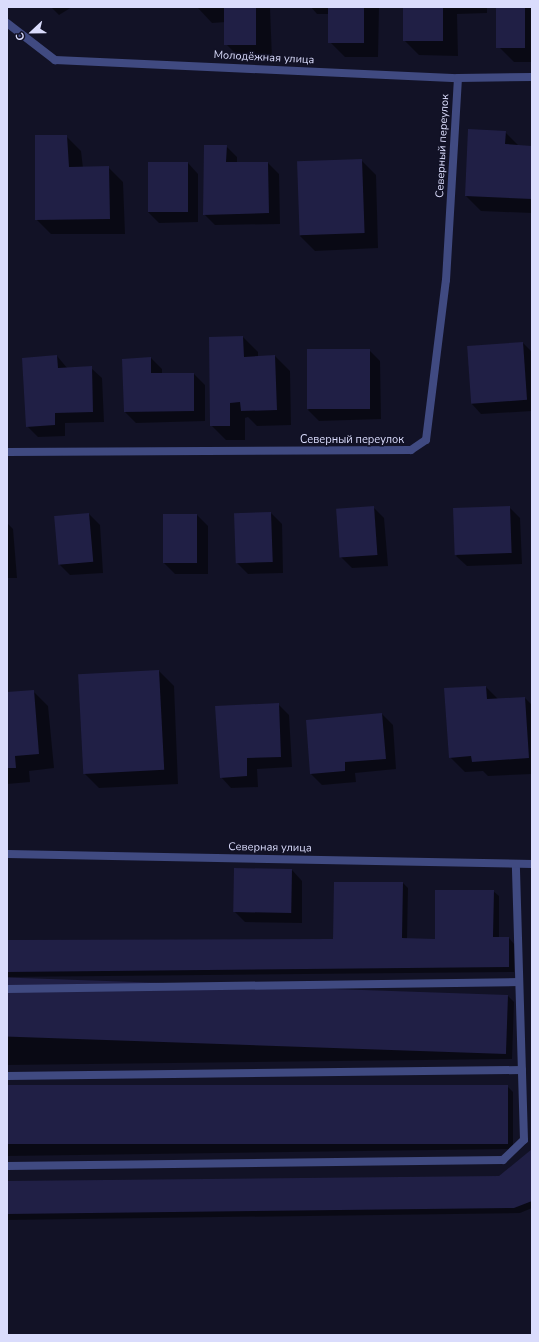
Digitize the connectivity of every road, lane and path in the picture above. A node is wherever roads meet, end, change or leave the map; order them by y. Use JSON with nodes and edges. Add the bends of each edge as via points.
{"nodes":[{"id":1,"x":7,"y":23,"type":"edge"},
{"id":2,"x":532,"y":77,"type":"edge"},
{"id":3,"x":458,"y":78,"type":"junction"},
{"id":4,"x":7,"y":452,"type":"edge"},
{"id":5,"x":7,"y":854,"type":"edge"},
{"id":6,"x":516,"y":864,"type":"junction"},
{"id":7,"x":532,"y":864,"type":"edge"},
{"id":8,"x":519,"y":982,"type":"junction"},
{"id":9,"x":7,"y":989,"type":"edge"},
{"id":10,"x":522,"y":1070,"type":"junction"},
{"id":11,"x":7,"y":1076,"type":"edge"},
{"id":12,"x":7,"y":1166,"type":"edge"}],
"edges":[{"from":1,"to":3,"type":"street","name":"Молодёжная улица","via":[[55,60]]},
{"from":2,"to":3,"type":"street","name":"Молодёжная улица"},
{"from":3,"to":4,"type":"street","name":"Северный переулок","via":[[446,280],[426,440],[411,450]]},
{"from":5,"to":6,"type":"street","name":"Северная улица"},
{"from":6,"to":7,"type":"street","name":"Северная улица"},
{"from":6,"to":8,"type":"street"},
{"from":8,"to":9,"type":"street"},
{"from":8,"to":10,"type":"street"},
{"from":10,"to":11,"type":"street"},
{"from":10,"to":12,"type":"street","via":[[524,1140],[503,1160]]}]}
